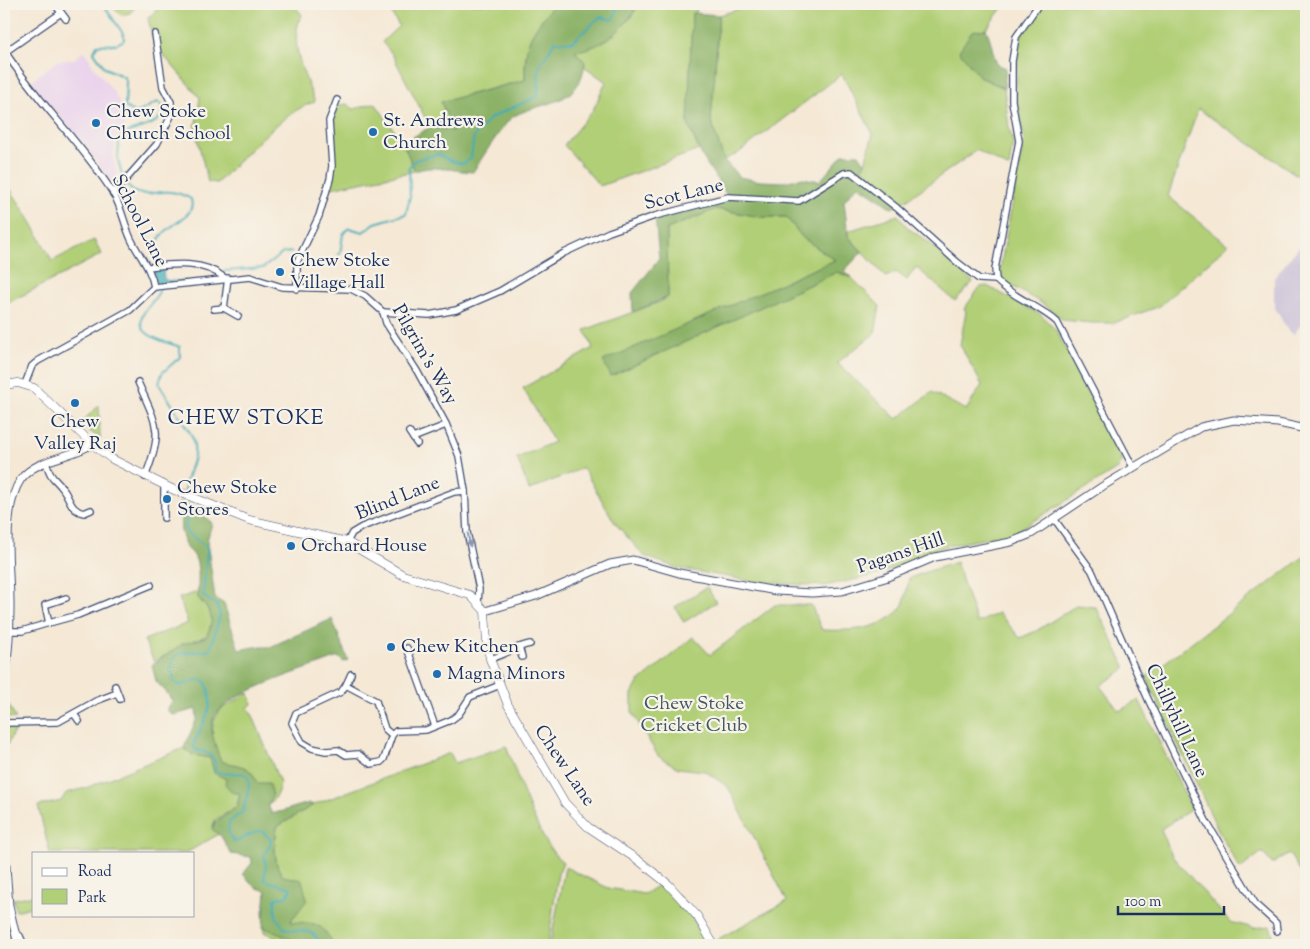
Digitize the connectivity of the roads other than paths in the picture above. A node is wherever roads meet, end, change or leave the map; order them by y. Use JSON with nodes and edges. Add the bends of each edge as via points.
{"nodes":[{"id":1,"x":1039,"y":4,"type":"edge"},
{"id":2,"x":56,"y":6,"type":"dead end"},
{"id":3,"x":61,"y":13,"type":"junction"},
{"id":4,"x":66,"y":19,"type":"dead end"},
{"id":5,"x":155,"y":34,"type":"dead end"},
{"id":6,"x":4,"y":51,"type":"edge"},
{"id":7,"x":337,"y":100,"type":"dead end"},
{"id":8,"x":113,"y":194,"type":"junction"},
{"id":9,"x":148,"y":267,"type":"junction"},
{"id":10,"x":226,"y":278,"type":"junction"},
{"id":11,"x":996,"y":280,"type":"junction"},
{"id":12,"x":155,"y":287,"type":"junction"},
{"id":13,"x":297,"y":289,"type":"junction"},
{"id":14,"x":224,"y":308,"type":"junction"},
{"id":15,"x":214,"y":309,"type":"dead end"},
{"id":16,"x":383,"y":312,"type":"junction"},
{"id":17,"x":238,"y":316,"type":"dead end"},
{"id":18,"x":138,"y":382,"type":"dead end"},
{"id":19,"x":25,"y":384,"type":"junction"},
{"id":20,"x":4,"y":385,"type":"edge"},
{"id":21,"x":446,"y":425,"type":"junction"},
{"id":22,"x":1306,"y":429,"type":"edge"},
{"id":23,"x":409,"y":432,"type":"dead end"},
{"id":24,"x":414,"y":438,"type":"junction"},
{"id":25,"x":92,"y":444,"type":"junction"},
{"id":26,"x":418,"y":444,"type":"dead end"},
{"id":27,"x":46,"y":462,"type":"junction"},
{"id":28,"x":1133,"y":467,"type":"junction"},
{"id":29,"x":146,"y":477,"type":"junction"},
{"id":30,"x":164,"y":486,"type":"junction"},
{"id":31,"x":465,"y":491,"type":"junction"},
{"id":32,"x":91,"y":510,"type":"dead end"},
{"id":33,"x":164,"y":518,"type":"dead end"},
{"id":34,"x":1054,"y":520,"type":"junction"},
{"id":35,"x":347,"y":542,"type":"junction"},
{"id":36,"x":152,"y":585,"type":"dead end"},
{"id":37,"x":66,"y":598,"type":"dead end"},
{"id":38,"x":478,"y":602,"type":"junction"},
{"id":39,"x":485,"y":611,"type":"junction"},
{"id":40,"x":49,"y":624,"type":"junction"},
{"id":41,"x":9,"y":631,"type":"junction"},
{"id":42,"x":530,"y":644,"type":"dead end"},
{"id":43,"x":519,"y":646,"type":"junction"},
{"id":44,"x":407,"y":648,"type":"dead end"},
{"id":45,"x":522,"y":657,"type":"dead end"},
{"id":46,"x":490,"y":659,"type":"junction"},
{"id":47,"x":351,"y":674,"type":"dead end"},
{"id":48,"x":4,"y":682,"type":"edge"},
{"id":49,"x":346,"y":685,"type":"junction"},
{"id":50,"x":500,"y":685,"type":"junction"},
{"id":51,"x":117,"y":692,"type":"dead end"},
{"id":52,"x":74,"y":714,"type":"junction"},
{"id":53,"x":79,"y":721,"type":"dead end"},
{"id":54,"x":4,"y":723,"type":"edge"},
{"id":55,"x":435,"y":726,"type":"junction"},
{"id":56,"x":392,"y":735,"type":"junction"},
{"id":57,"x":4,"y":842,"type":"edge"},
{"id":58,"x":1277,"y":931,"type":"dead end"},
{"id":59,"x":15,"y":932,"type":"junction"},
{"id":60,"x":18,"y":945,"type":"edge"},
{"id":61,"x":24,"y":945,"type":"edge"},
{"id":62,"x":714,"y":945,"type":"edge"}],
"edges":[{"from":1,"to":11,"type":"street","via":[[1016,37],[1012,62],[1012,101],[1019,141],[1005,206]]},
{"from":2,"to":3,"type":"street"},
{"from":3,"to":4,"type":"street"},
{"from":3,"to":6,"type":"street"},
{"from":5,"to":8,"type":"street","via":[[163,87],[171,102],[171,116],[157,144]]},
{"from":6,"to":8,"type":"street","name":"School Lane"},
{"from":7,"to":13,"type":"street","via":[[328,121],[330,180],[319,216],[297,262]]},
{"from":8,"to":9,"type":"street","name":"School Lane","via":[[131,238]]},
{"from":9,"to":10,"type":"street","via":[[213,269]]},
{"from":9,"to":12,"type":"street","name":"School Lane"},
{"from":10,"to":12,"type":"street","name":"Pilgrim's Way"},
{"from":10,"to":13,"type":"street","name":"Pilgrim's Way","via":[[250,277]]},
{"from":10,"to":14,"type":"street"},
{"from":11,"to":16,"type":"street","name":"Scot Lane","via":[[978,279],[898,208],[851,172],[844,173],[800,201],[728,197],[609,232],[564,253],[500,291],[456,310],[429,315]]},
{"from":11,"to":28,"type":"street","via":[[1057,322]]},
{"from":12,"to":19,"type":"street","via":[[130,310],[38,361],[32,366]]},
{"from":13,"to":16,"type":"street","name":"Pilgrim's Way","via":[[352,289]]},
{"from":14,"to":15,"type":"street"},
{"from":14,"to":17,"type":"street"},
{"from":16,"to":21,"type":"street","name":"Pilgrim's Way","via":[[386,323]]},
{"from":18,"to":29,"type":"street","via":[[158,432]]},
{"from":19,"to":20,"type":"main road"},
{"from":19,"to":25,"type":"main road","via":[[39,392]]},
{"from":21,"to":24,"type":"street"},
{"from":21,"to":31,"type":"street","name":"Pilgrim's Way","via":[[459,456]]},
{"from":22,"to":28,"type":"street","name":"Pagans Hill","via":[[1253,420],[1219,422],[1187,434]]},
{"from":23,"to":24,"type":"street"},
{"from":24,"to":26,"type":"street"},
{"from":25,"to":27,"type":"street"},
{"from":25,"to":29,"type":"main road"},
{"from":27,"to":32,"type":"street","via":[[50,476],[62,488],[72,507],[84,513]]},
{"from":27,"to":41,"type":"street","via":[[22,478],[10,508],[7,533]]},
{"from":28,"to":34,"type":"street","name":"Pagans Hill"},
{"from":29,"to":30,"type":"main road"},
{"from":30,"to":33,"type":"street"},
{"from":30,"to":35,"type":"main road","via":[[249,520]]},
{"from":31,"to":35,"type":"street","name":"Blind Lane","via":[[454,492],[362,527],[352,533]]},
{"from":31,"to":38,"type":"street","name":"Pilgrim's Way","one_way":true,"via":[[467,532],[479,589]]},
{"from":34,"to":39,"type":"street","name":"Pagans Hill","via":[[1011,542],[935,557],[885,578],[842,591],[776,591],[679,574],[633,560],[610,564],[536,596]]},
{"from":34,"to":58,"type":"street","name":"Chillyhill Lane","via":[[1092,571],[1206,821],[1256,905],[1276,924]]},
{"from":35,"to":38,"type":"main road","via":[[403,575],[462,592]]},
{"from":36,"to":40,"type":"street"},
{"from":37,"to":40,"type":"street","via":[[46,605]]},
{"from":38,"to":39,"type":"main road"},
{"from":39,"to":46,"type":"main road","name":"Chew Lane"},
{"from":40,"to":41,"type":"street"},
{"from":41,"to":48,"type":"street"},
{"from":42,"to":43,"type":"street"},
{"from":43,"to":45,"type":"street"},
{"from":43,"to":46,"type":"street"},
{"from":44,"to":55,"type":"street"},
{"from":46,"to":50,"type":"main road","name":"Chew Lane"},
{"from":47,"to":49,"type":"street"},
{"from":49,"to":56,"type":"street","via":[[376,701],[385,728]]},
{"from":49,"to":56,"type":"street","via":[[341,692],[296,713],[292,723],[302,742],[320,750],[358,754],[376,764],[384,759]]},
{"from":50,"to":55,"type":"street","via":[[470,697],[459,714]]},
{"from":50,"to":62,"type":"main road","name":"Chew Lane","via":[[516,723],[573,814],[668,884],[697,916]]},
{"from":51,"to":52,"type":"street"},
{"from":52,"to":53,"type":"street"},
{"from":52,"to":54,"type":"street","via":[[51,724]]},
{"from":55,"to":56,"type":"street","via":[[426,730],[396,731]]},
{"from":57,"to":59,"type":"street","via":[[9,906]]},
{"from":59,"to":60,"type":"street"},
{"from":59,"to":61,"type":"street"}]}
